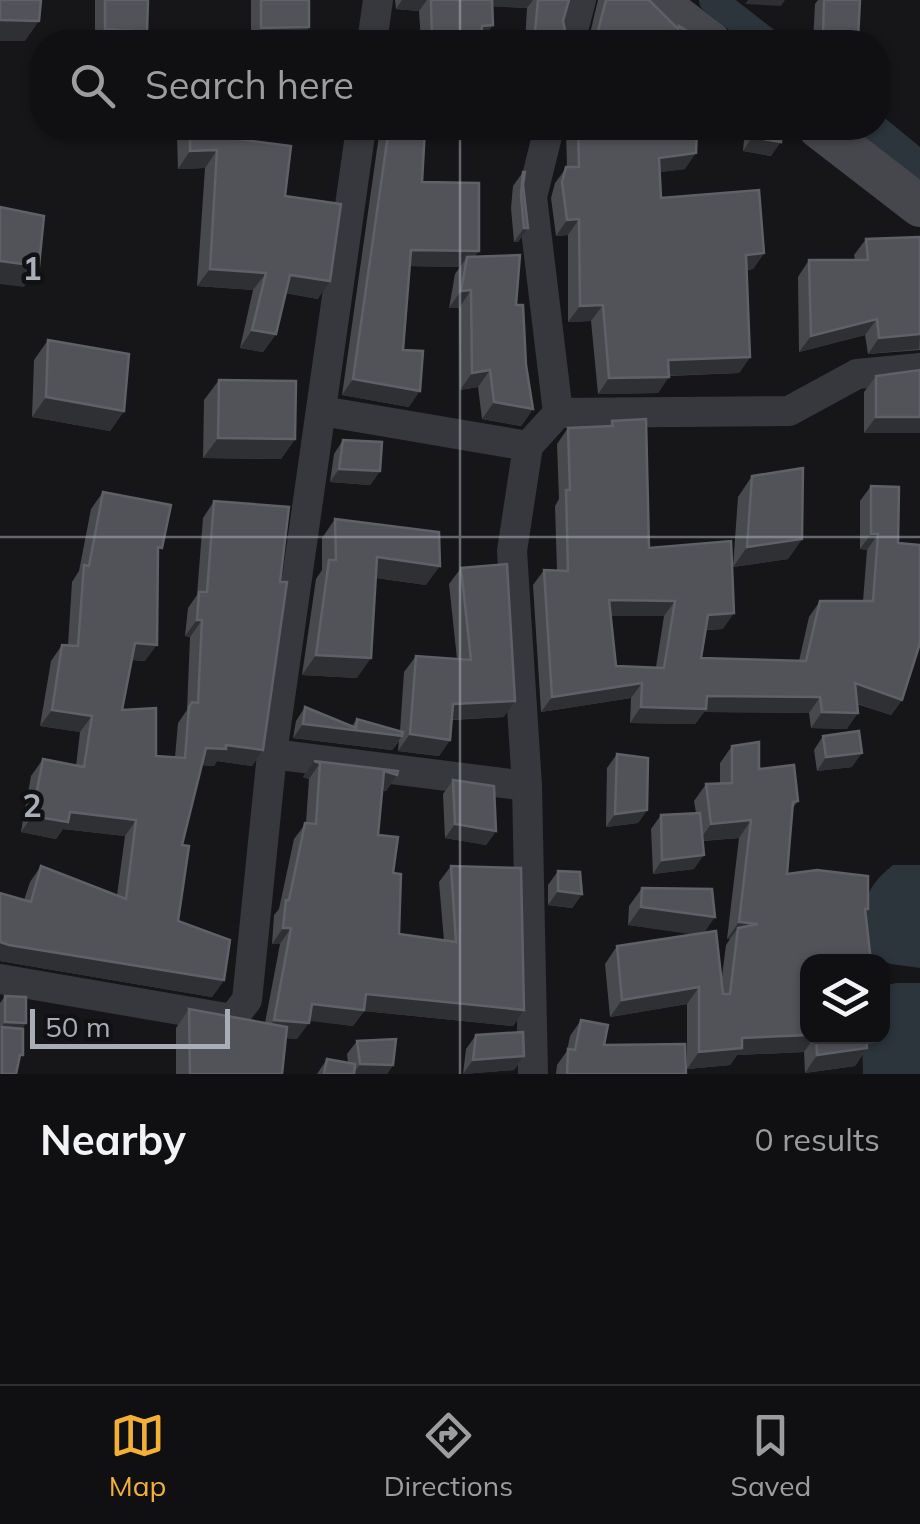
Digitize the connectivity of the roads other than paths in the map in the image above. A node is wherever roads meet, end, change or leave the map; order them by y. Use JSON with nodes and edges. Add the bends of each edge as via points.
{"nodes":[{"id":1,"x":378,"y":0,"type":"edge"},
{"id":2,"x":581,"y":0,"type":"edge"},
{"id":3,"x":655,"y":0,"type":"edge"},
{"id":4,"x":374,"y":30,"type":"edge"},
{"id":5,"x":573,"y":30,"type":"edge"},
{"id":6,"x":694,"y":30,"type":"edge"},
{"id":7,"x":358,"y":140,"type":"edge"},
{"id":8,"x":546,"y":140,"type":"edge"},
{"id":9,"x":835,"y":140,"type":"edge"},
{"id":10,"x":920,"y":206,"type":"edge"},
{"id":11,"x":920,"y":368,"type":"edge"},
{"id":12,"x":322,"y":411,"type":"junction"},
{"id":13,"x":558,"y":413,"type":"junction"},
{"id":14,"x":528,"y":446,"type":"junction"},
{"id":15,"x":272,"y":754,"type":"junction"},
{"id":16,"x":527,"y":786,"type":"junction"},
{"id":17,"x":0,"y":978,"type":"edge"},
{"id":18,"x":533,"y":1074,"type":"edge"}],
"edges":[{"from":1,"to":4,"type":"street"},
{"from":2,"to":5,"type":"street"},
{"from":3,"to":6,"type":"street"},
{"from":7,"to":12,"type":"street"},
{"from":8,"to":13,"type":"street","via":[[532,197]]},
{"from":9,"to":10,"type":"street"},
{"from":11,"to":13,"type":"street","via":[[857,374],[790,411]]},
{"from":12,"to":14,"type":"street"},
{"from":12,"to":15,"type":"street"},
{"from":13,"to":14,"type":"street"},
{"from":14,"to":16,"type":"street","via":[[512,552]]},
{"from":15,"to":16,"type":"street"},
{"from":15,"to":17,"type":"street","via":[[248,1000],[232,1019]]},
{"from":16,"to":18,"type":"street"}]}
